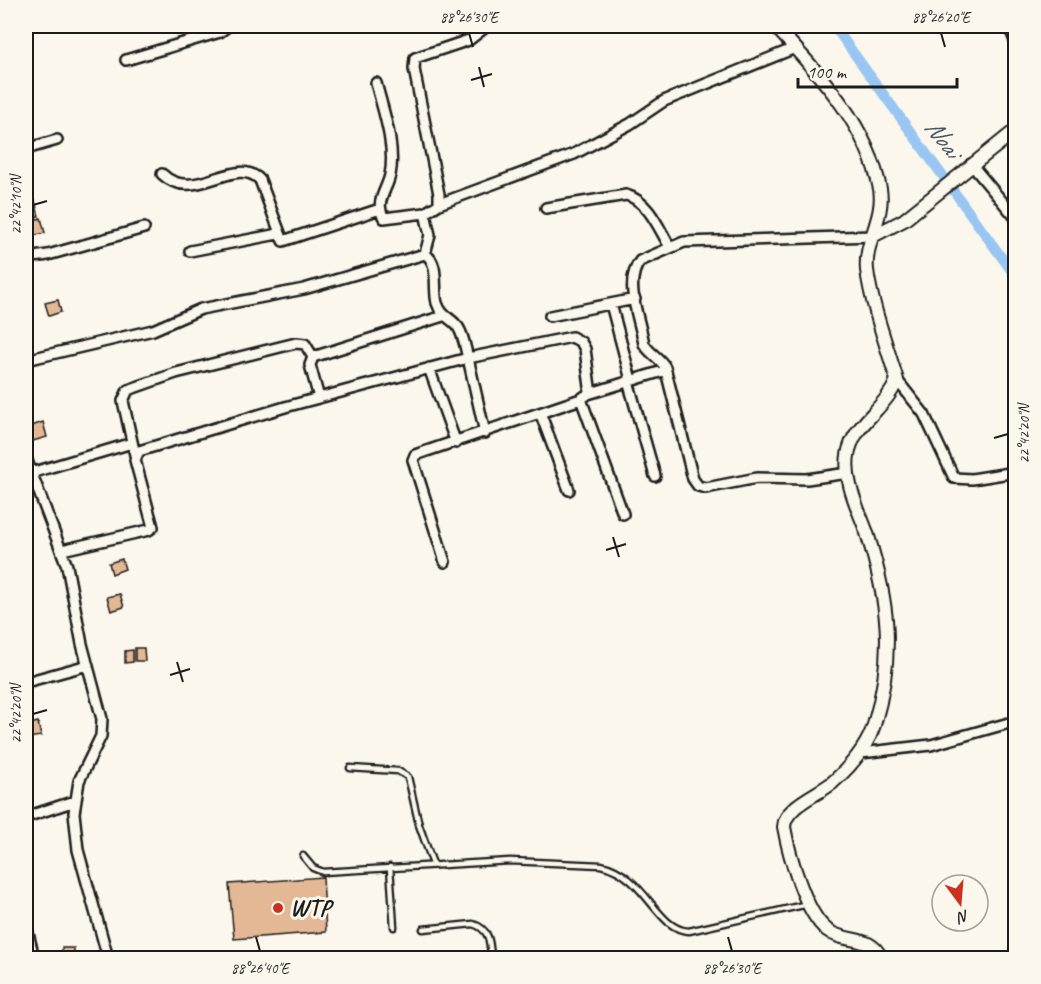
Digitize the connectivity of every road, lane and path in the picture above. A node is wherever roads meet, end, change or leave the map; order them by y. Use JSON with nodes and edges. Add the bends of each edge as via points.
{"nodes":[{"id":1,"x":228,"y":26,"type":"edge"},
{"id":2,"x":487,"y":26,"type":"edge"},
{"id":3,"x":775,"y":26,"type":"edge"},
{"id":4,"x":1009,"y":26,"type":"edge"},
{"id":5,"x":1016,"y":42,"type":"edge"},
{"id":6,"x":795,"y":48,"type":"junction"},
{"id":7,"x":126,"y":60,"type":"dead end"},
{"id":8,"x":376,"y":83,"type":"dead end"},
{"id":9,"x":1016,"y":130,"type":"edge"},
{"id":10,"x":57,"y":140,"type":"dead end"},
{"id":11,"x":26,"y":149,"type":"edge"},
{"id":12,"x":969,"y":166,"type":"junction"},
{"id":13,"x":162,"y":174,"type":"dead end"},
{"id":14,"x":439,"y":204,"type":"junction"},
{"id":15,"x":546,"y":208,"type":"dead end"},
{"id":16,"x":380,"y":209,"type":"junction"},
{"id":17,"x":425,"y":213,"type":"junction"},
{"id":18,"x":1016,"y":218,"type":"edge"},
{"id":19,"x":144,"y":228,"type":"dead end"},
{"id":20,"x":278,"y":234,"type":"junction"},
{"id":21,"x":873,"y":236,"type":"junction"},
{"id":22,"x":670,"y":247,"type":"junction"},
{"id":23,"x":190,"y":251,"type":"dead end"},
{"id":24,"x":425,"y":254,"type":"junction"},
{"id":25,"x":26,"y":258,"type":"edge"},
{"id":26,"x":635,"y":299,"type":"junction"},
{"id":27,"x":610,"y":304,"type":"junction"},
{"id":28,"x":443,"y":316,"type":"junction"},
{"id":29,"x":549,"y":316,"type":"dead end"},
{"id":30,"x":313,"y":357,"type":"junction"},
{"id":31,"x":468,"y":358,"type":"junction"},
{"id":32,"x":26,"y":360,"type":"edge"},
{"id":33,"x":429,"y":368,"type":"junction"},
{"id":34,"x":666,"y":370,"type":"junction"},
{"id":35,"x":897,"y":380,"type":"junction"},
{"id":36,"x":630,"y":381,"type":"junction"},
{"id":37,"x":585,"y":397,"type":"junction"},
{"id":38,"x":320,"y":398,"type":"junction"},
{"id":39,"x":541,"y":415,"type":"junction"},
{"id":40,"x":484,"y":433,"type":"junction"},
{"id":41,"x":132,"y":443,"type":"junction"},
{"id":42,"x":456,"y":443,"type":"junction"},
{"id":43,"x":135,"y":455,"type":"junction"},
{"id":44,"x":26,"y":458,"type":"edge"},
{"id":45,"x":1016,"y":472,"type":"edge"},
{"id":46,"x":31,"y":473,"type":"junction"},
{"id":47,"x":848,"y":473,"type":"junction"},
{"id":48,"x":655,"y":476,"type":"dead end"},
{"id":49,"x":569,"y":490,"type":"dead end"},
{"id":50,"x":623,"y":514,"type":"dead end"},
{"id":51,"x":62,"y":550,"type":"junction"},
{"id":52,"x":445,"y":562,"type":"dead end"},
{"id":53,"x":88,"y":665,"type":"junction"},
{"id":54,"x":26,"y":682,"type":"edge"},
{"id":55,"x":1016,"y":721,"type":"edge"},
{"id":56,"x":861,"y":753,"type":"junction"},
{"id":57,"x":350,"y":768,"type":"dead end"},
{"id":58,"x":75,"y":801,"type":"junction"},
{"id":59,"x":26,"y":817,"type":"edge"},
{"id":60,"x":303,"y":856,"type":"dead end"},
{"id":61,"x":433,"y":864,"type":"junction"},
{"id":62,"x":390,"y":867,"type":"junction"},
{"id":63,"x":808,"y":904,"type":"junction"},
{"id":64,"x":26,"y":925,"type":"edge"},
{"id":65,"x":394,"y":927,"type":"dead end"},
{"id":66,"x":423,"y":929,"type":"dead end"},
{"id":67,"x":34,"y":958,"type":"edge"},
{"id":68,"x":108,"y":958,"type":"edge"},
{"id":69,"x":491,"y":958,"type":"edge"},
{"id":70,"x":881,"y":958,"type":"edge"}],
"edges":[{"from":1,"to":7,"type":"street","via":[[220,32]]},
{"from":2,"to":14,"type":"street","via":[[469,40],[415,58]]},
{"from":3,"to":6,"type":"street"},
{"from":4,"to":5,"type":"street"},
{"from":6,"to":14,"type":"street","via":[[664,101],[574,153]]},
{"from":6,"to":21,"type":"street","via":[[852,118],[867,152],[880,188],[882,209]]},
{"from":8,"to":16,"type":"street","via":[[392,161]]},
{"from":9,"to":12,"type":"street"},
{"from":10,"to":11,"type":"street"},
{"from":12,"to":18,"type":"street"},
{"from":12,"to":21,"type":"street","via":[[904,220]]},
{"from":13,"to":20,"type":"street","via":[[169,182],[188,186],[254,173],[260,180]]},
{"from":14,"to":17,"type":"street"},
{"from":15,"to":22,"type":"street","via":[[626,195],[635,197]]},
{"from":16,"to":17,"type":"street","via":[[384,218]]},
{"from":16,"to":20,"type":"street","via":[[290,240],[283,241]]},
{"from":17,"to":24,"type":"street","via":[[430,235]]},
{"from":19,"to":25,"type":"street"},
{"from":20,"to":23,"type":"street"},
{"from":21,"to":22,"type":"street","via":[[684,242]]},
{"from":21,"to":35,"type":"street","via":[[867,268]]},
{"from":22,"to":26,"type":"street","via":[[648,256],[635,267]]},
{"from":24,"to":28,"type":"street","via":[[432,261],[436,301]]},
{"from":24,"to":32,"type":"street","via":[[304,290],[201,309],[153,330]]},
{"from":26,"to":27,"type":"street"},
{"from":26,"to":34,"type":"street","via":[[644,344],[660,357]]},
{"from":27,"to":29,"type":"street"},
{"from":27,"to":36,"type":"street"},
{"from":28,"to":30,"type":"street"},
{"from":28,"to":31,"type":"street","via":[[462,334]]},
{"from":30,"to":38,"type":"street","via":[[310,365]]},
{"from":30,"to":41,"type":"street","via":[[305,344],[296,343],[134,387],[123,401]]},
{"from":31,"to":33,"type":"street"},
{"from":31,"to":37,"type":"street","via":[[572,337],[585,350],[590,387]]},
{"from":31,"to":40,"type":"street"},
{"from":33,"to":38,"type":"street"},
{"from":33,"to":42,"type":"street"},
{"from":34,"to":36,"type":"street"},
{"from":34,"to":47,"type":"street","via":[[698,486],[706,488],[764,477],[807,479]]},
{"from":35,"to":45,"type":"street","via":[[928,420],[954,478]]},
{"from":35,"to":47,"type":"street","via":[[891,395],[854,436]]},
{"from":36,"to":37,"type":"street"},
{"from":36,"to":48,"type":"street"},
{"from":37,"to":39,"type":"street"},
{"from":37,"to":50,"type":"street"},
{"from":38,"to":43,"type":"street","via":[[175,439]]},
{"from":39,"to":40,"type":"street"},
{"from":39,"to":49,"type":"street"},
{"from":40,"to":42,"type":"street"},
{"from":41,"to":43,"type":"street"},
{"from":41,"to":46,"type":"street"},
{"from":42,"to":52,"type":"street","via":[[419,452],[413,460]]},
{"from":43,"to":51,"type":"street","via":[[153,527]]},
{"from":44,"to":46,"type":"street"},
{"from":46,"to":51,"type":"street"},
{"from":47,"to":56,"type":"street","via":[[875,565],[889,639],[885,683]]},
{"from":51,"to":53,"type":"street"},
{"from":53,"to":54,"type":"street"},
{"from":53,"to":58,"type":"street","via":[[103,728],[79,781]]},
{"from":55,"to":56,"type":"street","via":[[931,745]]},
{"from":56,"to":63,"type":"street","via":[[784,820]]},
{"from":57,"to":61,"type":"lane","via":[[398,771],[408,777]]},
{"from":58,"to":59,"type":"street"},
{"from":58,"to":68,"type":"street","via":[[78,849]]},
{"from":60,"to":62,"type":"lane","via":[[313,868],[323,872]]},
{"from":61,"to":62,"type":"lane"},
{"from":61,"to":63,"type":"lane","via":[[510,861],[611,867],[632,880],[667,922],[680,931]]},
{"from":62,"to":65,"type":"lane"},
{"from":63,"to":70,"type":"street","via":[[826,929],[868,943]]},
{"from":64,"to":67,"type":"street"},
{"from":66,"to":69,"type":"lane","via":[[480,926],[489,939]]}]}
